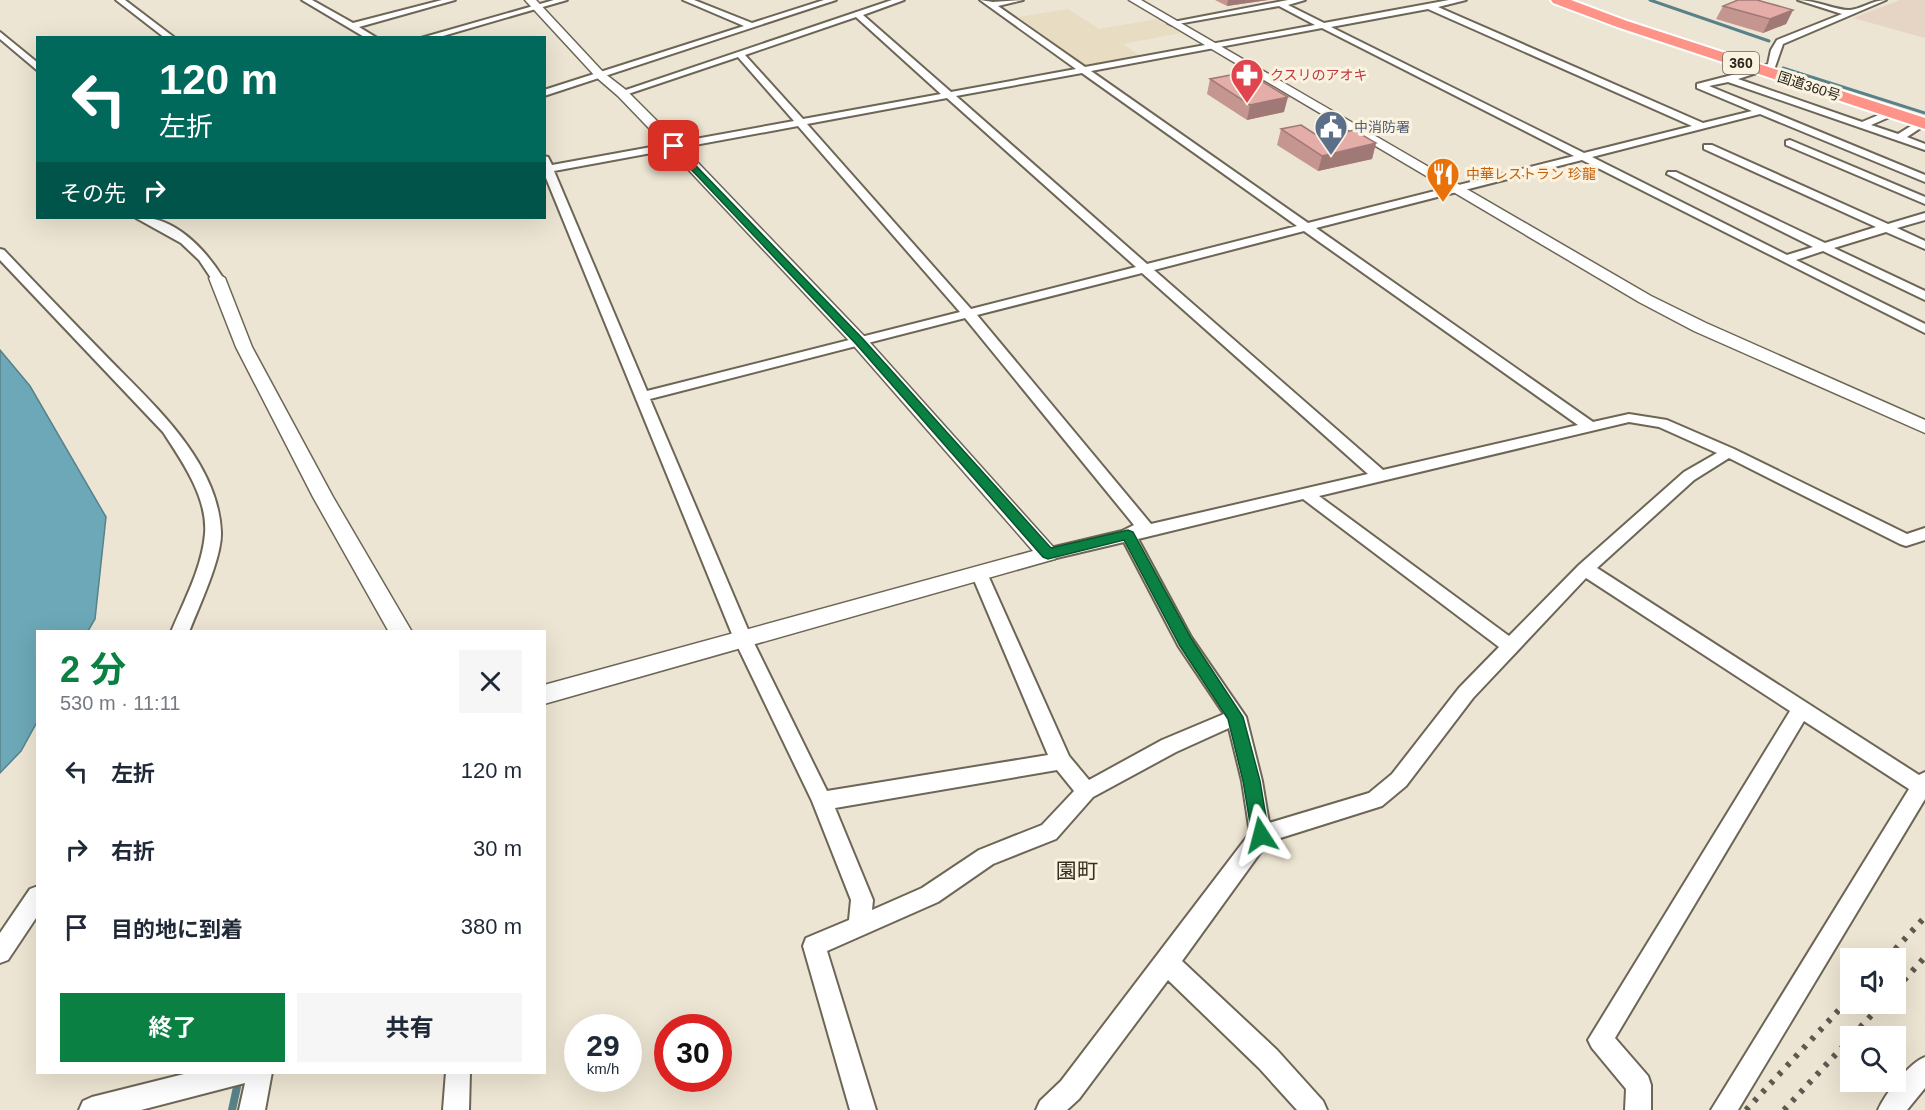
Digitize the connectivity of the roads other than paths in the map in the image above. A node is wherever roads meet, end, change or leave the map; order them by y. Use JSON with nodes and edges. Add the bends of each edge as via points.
{"nodes":[{"id":1,"x":120,"y":0,"type":"edge"},
{"id":2,"x":306,"y":0,"type":"edge"},
{"id":3,"x":451,"y":0,"type":"edge"},
{"id":4,"x":563,"y":0,"type":"edge"},
{"id":5,"x":687,"y":0,"type":"edge"},
{"id":6,"x":832,"y":0,"type":"edge"},
{"id":7,"x":900,"y":0,"type":"edge"},
{"id":8,"x":1019,"y":0,"type":"edge"},
{"id":9,"x":1134,"y":0,"type":"edge"},
{"id":10,"x":1301,"y":0,"type":"edge"},
{"id":11,"x":1417,"y":0,"type":"edge"},
{"id":12,"x":1462,"y":0,"type":"edge"},
{"id":13,"x":1558,"y":0,"type":"edge"},
{"id":14,"x":1802,"y":0,"type":"edge"},
{"id":15,"x":1882,"y":0,"type":"edge"},
{"id":16,"x":987,"y":2,"type":"edge"},
{"id":17,"x":533,"y":4,"type":"edge"},
{"id":18,"x":1280,"y":4,"type":"junction"},
{"id":19,"x":1430,"y":6,"type":"junction"},
{"id":20,"x":1849,"y":13,"type":"junction"},
{"id":21,"x":858,"y":15,"type":"junction"},
{"id":22,"x":1172,"y":22,"type":"junction"},
{"id":23,"x":1323,"y":25,"type":"junction"},
{"id":24,"x":352,"y":26,"type":"junction"},
{"id":25,"x":752,"y":26,"type":"junction"},
{"id":26,"x":0,"y":35,"type":"edge"},
{"id":27,"x":168,"y":36,"type":"edge"},
{"id":28,"x":370,"y":36,"type":"edge"},
{"id":29,"x":431,"y":36,"type":"edge"},
{"id":30,"x":1213,"y":46,"type":"junction"},
{"id":31,"x":740,"y":54,"type":"junction"},
{"id":32,"x":36,"y":66,"type":"edge"},
{"id":33,"x":1084,"y":70,"type":"junction"},
{"id":34,"x":1762,"y":70,"type":"junction"},
{"id":35,"x":600,"y":75,"type":"junction"},
{"id":36,"x":1743,"y":75,"type":"junction"},
{"id":37,"x":1729,"y":79,"type":"junction"},
{"id":38,"x":546,"y":92,"type":"edge"},
{"id":39,"x":622,"y":93,"type":"junction"},
{"id":40,"x":949,"y":95,"type":"junction"},
{"id":41,"x":1854,"y":101,"type":"junction"},
{"id":42,"x":1835,"y":106,"type":"junction"},
{"id":43,"x":1762,"y":111,"type":"junction"},
{"id":44,"x":1820,"y":111,"type":"junction"},
{"id":45,"x":1891,"y":113,"type":"junction"},
{"id":46,"x":1783,"y":120,"type":"junction"},
{"id":47,"x":802,"y":122,"type":"junction"},
{"id":48,"x":1924,"y":124,"type":"edge"},
{"id":49,"x":1862,"y":125,"type":"junction"},
{"id":50,"x":1703,"y":127,"type":"junction"},
{"id":51,"x":1899,"y":138,"type":"junction"},
{"id":52,"x":1790,"y":143,"type":"dead end"},
{"id":53,"x":674,"y":146,"type":"junction"},
{"id":54,"x":1708,"y":147,"type":"dead end"},
{"id":55,"x":1925,"y":147,"type":"edge"},
{"id":56,"x":1583,"y":156,"type":"junction"},
{"id":57,"x":547,"y":164,"type":"edge"},
{"id":58,"x":1925,"y":166,"type":"edge"},
{"id":59,"x":1672,"y":174,"type":"dead end"},
{"id":60,"x":1911,"y":174,"type":"junction"},
{"id":61,"x":1925,"y":179,"type":"edge"},
{"id":62,"x":1458,"y":190,"type":"junction"},
{"id":63,"x":1925,"y":201,"type":"edge"},
{"id":64,"x":1925,"y":216,"type":"edge"},
{"id":65,"x":146,"y":219,"type":"edge"},
{"id":66,"x":166,"y":219,"type":"edge"},
{"id":67,"x":157,"y":222,"type":"junction"},
{"id":68,"x":1308,"y":226,"type":"junction"},
{"id":69,"x":1886,"y":228,"type":"junction"},
{"id":70,"x":1925,"y":245,"type":"edge"},
{"id":71,"x":1822,"y":248,"type":"junction"},
{"id":72,"x":0,"y":253,"type":"edge"},
{"id":73,"x":1786,"y":259,"type":"junction"},
{"id":74,"x":1145,"y":268,"type":"junction"},
{"id":75,"x":217,"y":278,"type":"joint"},
{"id":76,"x":1925,"y":296,"type":"edge"},
{"id":77,"x":968,"y":313,"type":"junction"},
{"id":78,"x":1925,"y":329,"type":"edge"},
{"id":79,"x":860,"y":341,"type":"junction"},
{"id":80,"x":644,"y":396,"type":"junction"},
{"id":81,"x":1590,"y":427,"type":"junction"},
{"id":82,"x":1925,"y":427,"type":"edge"},
{"id":83,"x":1729,"y":452,"type":"junction"},
{"id":84,"x":1379,"y":475,"type":"junction"},
{"id":85,"x":1305,"y":493,"type":"junction"},
{"id":86,"x":1925,"y":534,"type":"edge"},
{"id":87,"x":1128,"y":535,"type":"junction"},
{"id":88,"x":1048,"y":554,"type":"junction"},
{"id":89,"x":1585,"y":569,"type":"junction"},
{"id":90,"x":979,"y":573,"type":"junction"},
{"id":91,"x":181,"y":630,"type":"edge"},
{"id":92,"x":400,"y":630,"type":"edge"},
{"id":93,"x":743,"y":639,"type":"junction"},
{"id":94,"x":1510,"y":647,"type":"junction"},
{"id":95,"x":546,"y":694,"type":"edge"},
{"id":96,"x":1802,"y":709,"type":"junction"},
{"id":97,"x":1236,"y":717,"type":"junction"},
{"id":98,"x":1061,"y":761,"type":"junction"},
{"id":99,"x":1923,"y":786,"type":"edge"},
{"id":100,"x":1086,"y":791,"type":"junction"},
{"id":101,"x":822,"y":801,"type":"junction"},
{"id":102,"x":1261,"y":835,"type":"junction"},
{"id":103,"x":36,"y":900,"type":"edge"},
{"id":104,"x":859,"y":925,"type":"junction"},
{"id":105,"x":0,"y":952,"type":"edge"},
{"id":106,"x":1167,"y":963,"type":"junction"},
{"id":107,"x":1925,"y":1069,"type":"edge"},
{"id":108,"x":235,"y":1074,"type":"edge"},
{"id":109,"x":260,"y":1074,"type":"edge"},
{"id":110,"x":458,"y":1074,"type":"edge"},
{"id":111,"x":92,"y":1110,"type":"edge"},
{"id":112,"x":252,"y":1110,"type":"edge"},
{"id":113,"x":456,"y":1110,"type":"edge"},
{"id":114,"x":863,"y":1110,"type":"edge"},
{"id":115,"x":1049,"y":1110,"type":"edge"},
{"id":116,"x":1314,"y":1110,"type":"edge"},
{"id":117,"x":1638,"y":1110,"type":"edge"},
{"id":118,"x":1724,"y":1110,"type":"edge"},
{"id":119,"x":1891,"y":1110,"type":"edge"}],
"edges":[{"from":1,"to":27,"type":"street"},
{"from":2,"to":24,"type":"street"},
{"from":3,"to":24,"type":"street"},
{"from":4,"to":17,"type":"street"},
{"from":5,"to":25,"type":"street"},
{"from":6,"to":25,"type":"street"},
{"from":7,"to":21,"type":"street"},
{"from":8,"to":16,"type":"street"},
{"from":9,"to":22,"type":"street"},
{"from":10,"to":18,"type":"street"},
{"from":11,"to":19,"type":"street"},
{"from":12,"to":19,"type":"street"},
{"from":13,"to":34,"type":"highway","name":"国道360号","number":"360"},
{"from":14,"to":20,"type":"street"},
{"from":15,"to":20,"type":"street"},
{"from":16,"to":33,"type":"street"},
{"from":17,"to":29,"type":"street"},
{"from":17,"to":35,"type":"street"},
{"from":18,"to":22,"type":"street"},
{"from":18,"to":23,"type":"street"},
{"from":19,"to":23,"type":"street"},
{"from":19,"to":50,"type":"street"},
{"from":20,"to":34,"type":"street","via":[[1780,42],[1773,65]]},
{"from":21,"to":31,"type":"street"},
{"from":21,"to":40,"type":"street"},
{"from":22,"to":30,"type":"street"},
{"from":23,"to":30,"type":"street"},
{"from":23,"to":56,"type":"street"},
{"from":24,"to":28,"type":"street"},
{"from":25,"to":35,"type":"street"},
{"from":26,"to":32,"type":"street"},
{"from":30,"to":33,"type":"street"},
{"from":30,"to":62,"type":"street"},
{"from":31,"to":39,"type":"street"},
{"from":31,"to":47,"type":"street"},
{"from":33,"to":40,"type":"street"},
{"from":33,"to":68,"type":"street"},
{"from":34,"to":36,"type":"street"},
{"from":34,"to":41,"type":"highway","name":"国道360号","number":"360"},
{"from":35,"to":38,"type":"street"},
{"from":35,"to":39,"type":"street"},
{"from":36,"to":37,"type":"street"},
{"from":36,"to":42,"type":"street"},
{"from":37,"to":43,"type":"street","via":[[1700,86]]},
{"from":37,"to":44,"type":"street"},
{"from":39,"to":53,"type":"street"},
{"from":40,"to":47,"type":"street"},
{"from":40,"to":74,"type":"street"},
{"from":41,"to":42,"type":"street"},
{"from":41,"to":45,"type":"highway","name":"国道360号","number":"360"},
{"from":42,"to":44,"type":"street"},
{"from":43,"to":46,"type":"street"},
{"from":43,"to":50,"type":"street"},
{"from":44,"to":46,"type":"street"},
{"from":44,"to":49,"type":"street"},
{"from":45,"to":48,"type":"highway","name":"国道360号","number":"360"},
{"from":45,"to":49,"type":"street"},
{"from":46,"to":60,"type":"street"},
{"from":47,"to":53,"type":"street"},
{"from":47,"to":77,"type":"street"},
{"from":48,"to":51,"type":"street"},
{"from":49,"to":51,"type":"street"},
{"from":50,"to":56,"type":"street"},
{"from":51,"to":55,"type":"street"},
{"from":52,"to":63,"type":"street"},
{"from":53,"to":57,"type":"street"},
{"from":53,"to":79,"type":"street"},
{"from":54,"to":69,"type":"street"},
{"from":56,"to":62,"type":"street"},
{"from":56,"to":73,"type":"street"},
{"from":57,"to":80,"type":"street"},
{"from":58,"to":60,"type":"street"},
{"from":59,"to":71,"type":"street"},
{"from":60,"to":61,"type":"street"},
{"from":62,"to":68,"type":"street"},
{"from":62,"to":82,"type":"street","via":[[1700,327]]},
{"from":64,"to":69,"type":"street"},
{"from":65,"to":67,"type":"street"},
{"from":66,"to":67,"type":"street"},
{"from":67,"to":75,"type":"street","via":[[200,252]]},
{"from":68,"to":74,"type":"street"},
{"from":68,"to":81,"type":"street"},
{"from":69,"to":70,"type":"street"},
{"from":69,"to":71,"type":"street"},
{"from":71,"to":73,"type":"street"},
{"from":71,"to":76,"type":"street"},
{"from":72,"to":91,"type":"street","via":[[168,429],[192,464],[210,508],[213,534],[202,579]]},
{"from":73,"to":78,"type":"street"},
{"from":74,"to":77,"type":"street"},
{"from":74,"to":84,"type":"street"},
{"from":75,"to":92,"type":"street","via":[[244,347],[323,497]]},
{"from":77,"to":79,"type":"street"},
{"from":77,"to":87,"type":"street","via":[[1144,526]]},
{"from":79,"to":80,"type":"street"},
{"from":79,"to":88,"type":"street"},
{"from":80,"to":93,"type":"street"},
{"from":81,"to":83,"type":"street","via":[[1629,418],[1643,419],[1662,423]]},
{"from":81,"to":84,"type":"street"},
{"from":83,"to":86,"type":"street","via":[[1906,540]]},
{"from":83,"to":89,"type":"street","via":[[1689,476]]},
{"from":84,"to":85,"type":"street"},
{"from":85,"to":87,"type":"street"},
{"from":85,"to":94,"type":"street"},
{"from":87,"to":88,"type":"street"},
{"from":87,"to":97,"type":"street","via":[[1185,642]]},
{"from":88,"to":90,"type":"street"},
{"from":89,"to":94,"type":"street"},
{"from":89,"to":96,"type":"street"},
{"from":90,"to":93,"type":"street"},
{"from":90,"to":98,"type":"street"},
{"from":93,"to":95,"type":"street"},
{"from":93,"to":101,"type":"street"},
{"from":94,"to":102,"type":"street","via":[[1466,693],[1399,780],[1375,800]]},
{"from":96,"to":99,"type":"street"},
{"from":96,"to":117,"type":"street","via":[[1600,1040],[1639,1085]]},
{"from":97,"to":100,"type":"street","via":[[1169,746]]},
{"from":97,"to":102,"type":"street"},
{"from":98,"to":100,"type":"street"},
{"from":98,"to":101,"type":"street"},
{"from":99,"to":118,"type":"street"},
{"from":100,"to":104,"type":"street","via":[[1049,832],[986,857],[930,895]]},
{"from":101,"to":104,"type":"street","via":[[862,900]]},
{"from":102,"to":106,"type":"street"},
{"from":103,"to":105,"type":"street"},
{"from":104,"to":114,"type":"street","via":[[814,946]]},
{"from":106,"to":115,"type":"street","via":[[1070,1090]]},
{"from":106,"to":116,"type":"street","via":[[1268,1059]]},
{"from":107,"to":119,"type":"street"},
{"from":108,"to":111,"type":"street"},
{"from":109,"to":112,"type":"street"},
{"from":110,"to":113,"type":"street"}]}
